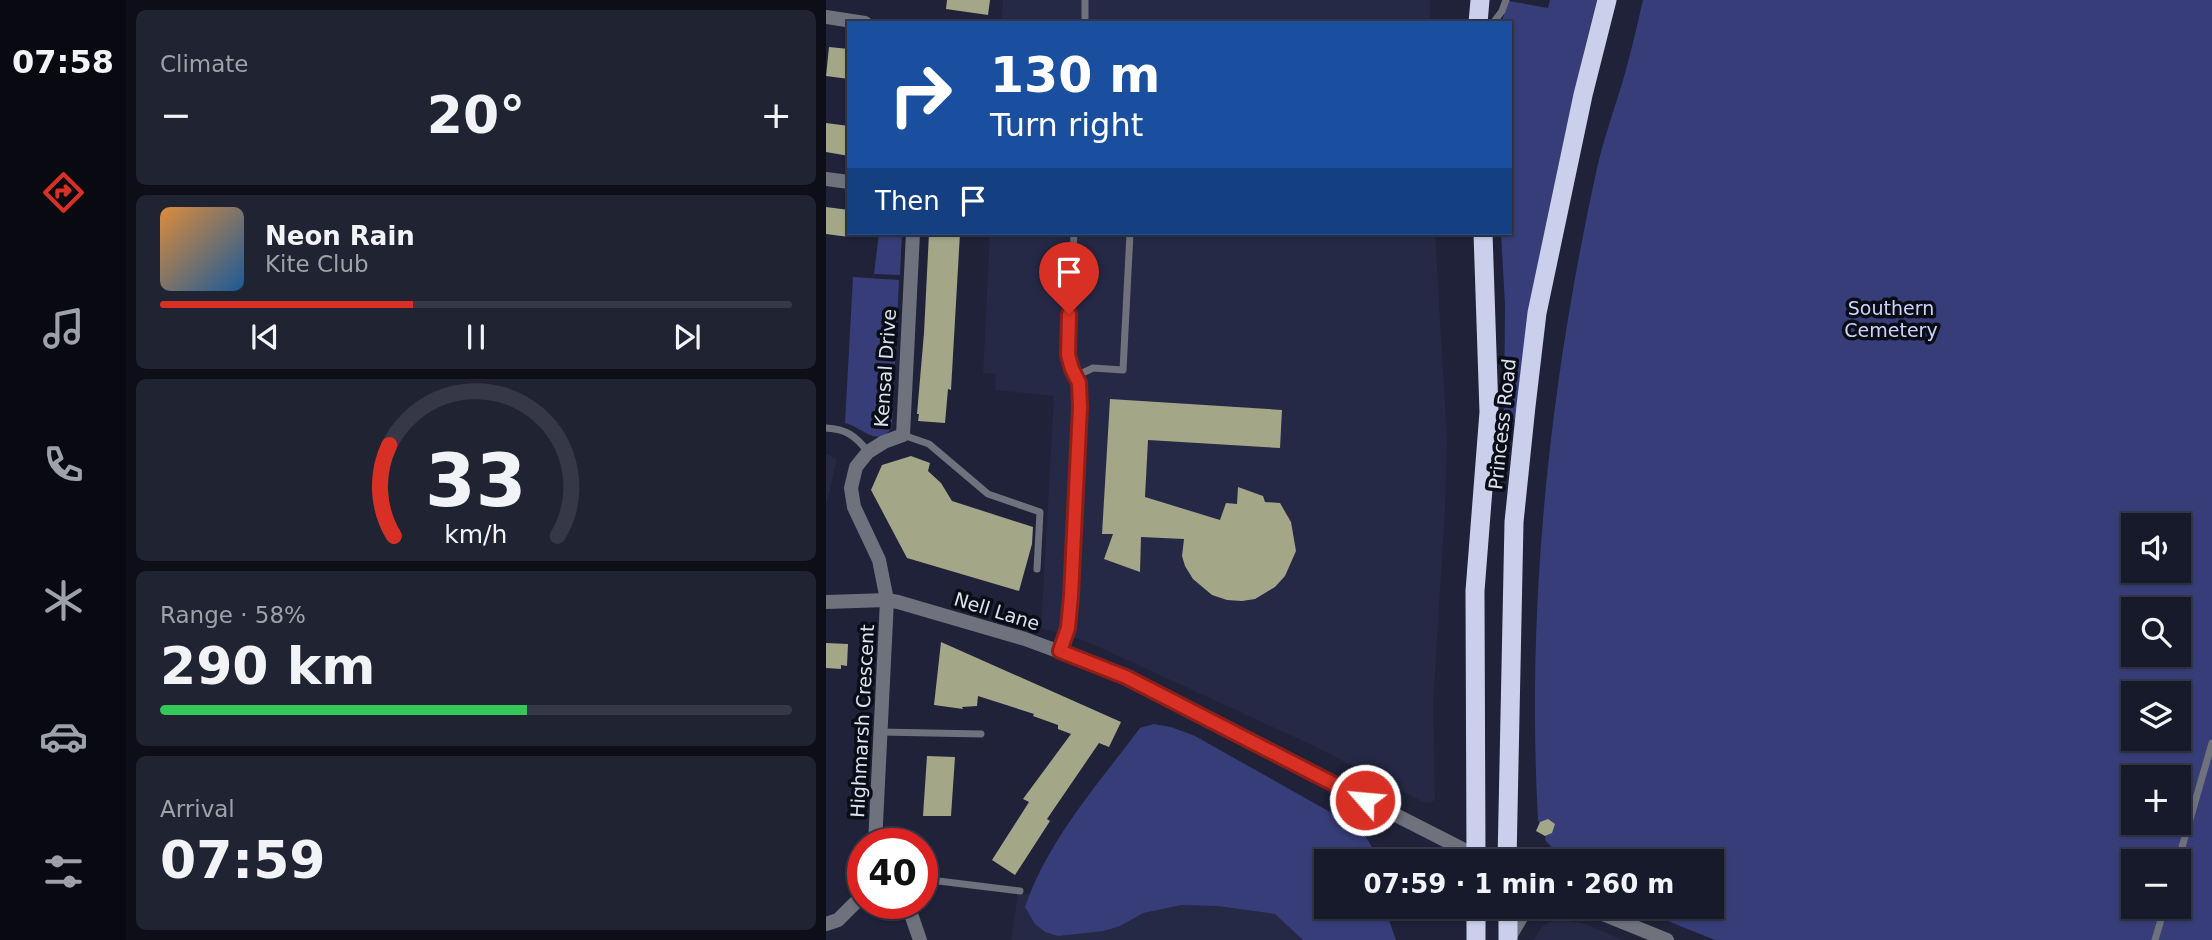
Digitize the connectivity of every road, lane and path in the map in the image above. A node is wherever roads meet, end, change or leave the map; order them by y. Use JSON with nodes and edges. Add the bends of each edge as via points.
{"nodes":[{"id":1,"x":1085,"y":0,"type":"edge"},
{"id":2,"x":1480,"y":0,"type":"edge"},
{"id":3,"x":1506,"y":0,"type":"edge"},
{"id":4,"x":1607,"y":0,"type":"edge"},
{"id":5,"x":826,"y":17,"type":"edge"},
{"id":6,"x":852,"y":21,"type":"edge"},
{"id":7,"x":1085,"y":21,"type":"edge"},
{"id":8,"x":1478,"y":21,"type":"edge"},
{"id":9,"x":1494,"y":21,"type":"edge"},
{"id":10,"x":826,"y":179,"type":"edge"},
{"id":11,"x":847,"y":182,"type":"edge"},
{"id":12,"x":913,"y":235,"type":"edge"},
{"id":13,"x":1074,"y":235,"type":"edge"},
{"id":14,"x":1130,"y":235,"type":"edge"},
{"id":15,"x":1483,"y":235,"type":"edge"},
{"id":16,"x":1076,"y":376,"type":"junction"},
{"id":17,"x":826,"y":428,"type":"edge"},
{"id":18,"x":903,"y":435,"type":"junction"},
{"id":19,"x":868,"y":452,"type":"junction"},
{"id":20,"x":1037,"y":569,"type":"dead end"},
{"id":21,"x":887,"y":600,"type":"junction"},
{"id":22,"x":826,"y":602,"type":"edge"},
{"id":23,"x":1060,"y":651,"type":"junction"},
{"id":24,"x":881,"y":732,"type":"junction"},
{"id":25,"x":981,"y":734,"type":"dead end"},
{"id":26,"x":2212,"y":743,"type":"edge"},
{"id":27,"x":876,"y":828,"type":"edge"},
{"id":28,"x":1460,"y":849,"type":"edge"},
{"id":29,"x":1479,"y":849,"type":"edge"},
{"id":30,"x":1507,"y":849,"type":"edge"},
{"id":31,"x":2181,"y":849,"type":"edge"},
{"id":32,"x":938,"y":881,"type":"edge"},
{"id":33,"x":1020,"y":891,"type":"dead end"},
{"id":34,"x":847,"y":911,"type":"edge"},
{"id":35,"x":913,"y":919,"type":"edge"},
{"id":36,"x":1476,"y":919,"type":"edge"},
{"id":37,"x":1507,"y":919,"type":"edge"},
{"id":38,"x":1520,"y":919,"type":"edge"},
{"id":39,"x":1615,"y":919,"type":"edge"},
{"id":40,"x":2161,"y":919,"type":"edge"},
{"id":41,"x":826,"y":924,"type":"edge"},
{"id":42,"x":920,"y":940,"type":"edge"},
{"id":43,"x":1476,"y":940,"type":"edge"},
{"id":44,"x":1508,"y":940,"type":"edge"},
{"id":45,"x":1667,"y":940,"type":"edge"},
{"id":46,"x":2155,"y":940,"type":"edge"}],
"edges":[{"from":1,"to":7,"type":"lane"},
{"from":2,"to":8,"type":"highway"},
{"from":3,"to":9,"type":"lane"},
{"from":4,"to":30,"type":"highway","name":"Princess Road","via":[[1537,313],[1514,522]]},
{"from":5,"to":6,"type":"street"},
{"from":10,"to":11,"type":"street"},
{"from":12,"to":18,"type":"street","name":"Kensal Drive"},
{"from":13,"to":16,"type":"lane","via":[[1068,355]]},
{"from":14,"to":16,"type":"lane","via":[[1123,370],[1093,368]]},
{"from":15,"to":29,"type":"highway","name":"Princess Road","via":[[1489,412],[1475,591]]},
{"from":16,"to":23,"type":"lane","via":[[1080,392],[1071,596]]},
{"from":17,"to":19,"type":"lane","via":[[853,435]]},
{"from":18,"to":19,"type":"street","name":"Kensal Drive"},
{"from":18,"to":20,"type":"lane","via":[[929,444],[988,495],[1040,512]]},
{"from":19,"to":21,"type":"street","name":"Kensal Drive","via":[[852,477],[852,498],[879,560]]},
{"from":21,"to":22,"type":"street","name":"Nell Lane"},
{"from":21,"to":23,"type":"street","name":"Nell Lane"},
{"from":21,"to":24,"type":"street","name":"Highmarsh Crescent"},
{"from":23,"to":28,"type":"street","name":"Nell Lane","via":[[1126,677]]},
{"from":24,"to":25,"type":"lane"},
{"from":24,"to":27,"type":"street","name":"Highmarsh Crescent"},
{"from":26,"to":31,"type":"lane"},
{"from":32,"to":33,"type":"lane"},
{"from":34,"to":41,"type":"street"},
{"from":35,"to":42,"type":"street"},
{"from":36,"to":43,"type":"highway"},
{"from":37,"to":44,"type":"highway"},
{"from":38,"to":44,"type":"street"},
{"from":39,"to":45,"type":"street"},
{"from":40,"to":46,"type":"lane"}]}
